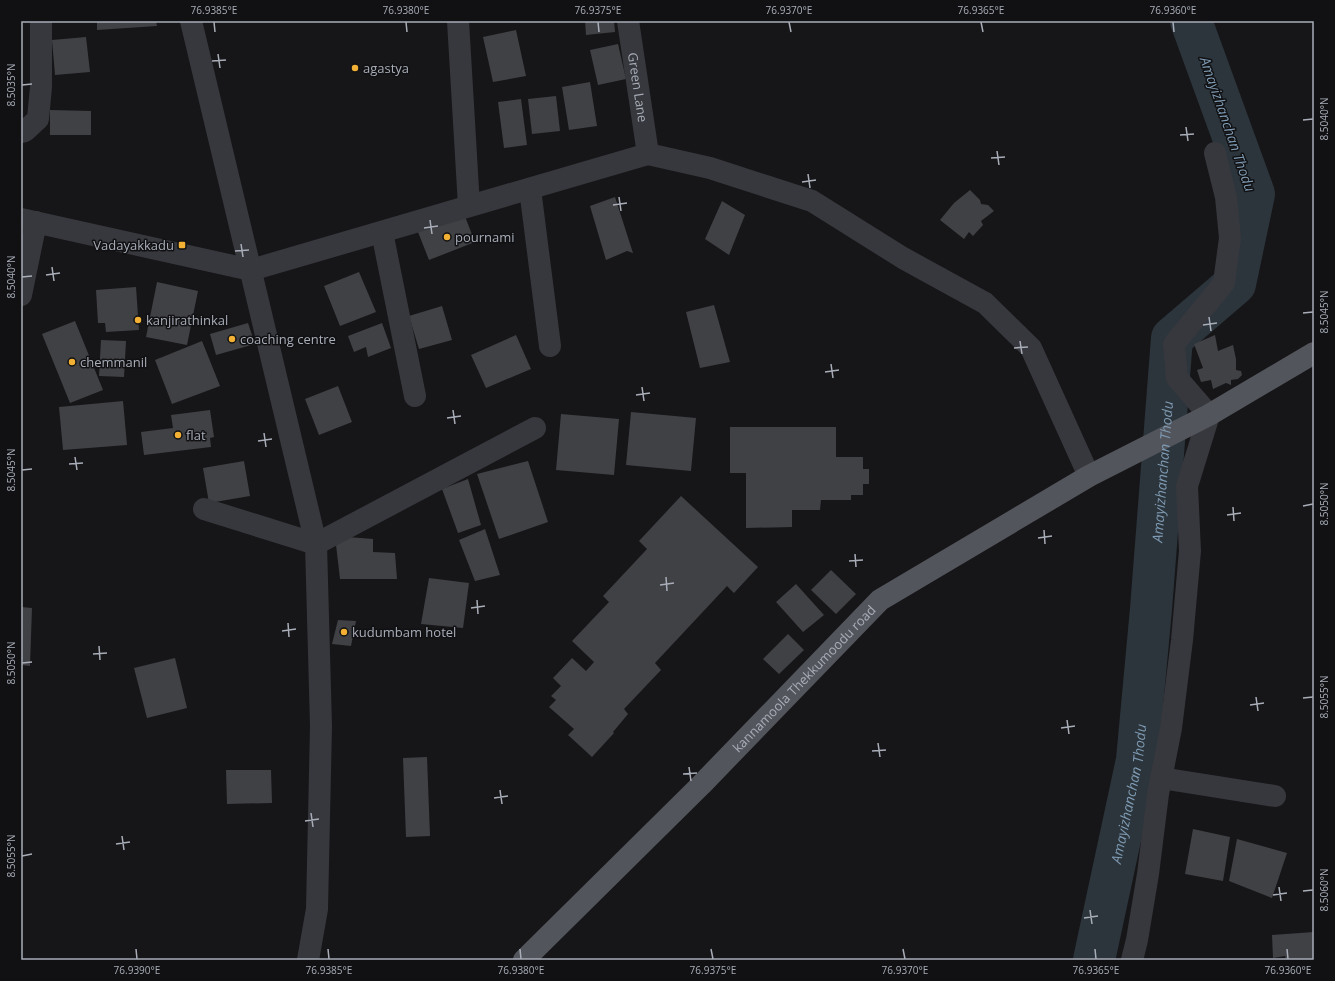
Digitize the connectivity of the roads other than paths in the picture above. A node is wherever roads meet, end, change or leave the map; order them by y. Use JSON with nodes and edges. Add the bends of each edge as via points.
{"nodes":[{"id":1,"x":41,"y":21,"type":"edge"},
{"id":2,"x":191,"y":21,"type":"edge"},
{"id":3,"x":458,"y":21,"type":"edge"},
{"id":4,"x":628,"y":21,"type":"edge"},
{"id":5,"x":21,"y":132,"type":"edge"},
{"id":6,"x":1215,"y":153,"type":"dead end"},
{"id":7,"x":648,"y":154,"type":"junction"},
{"id":8,"x":530,"y":189,"type":"junction"},
{"id":9,"x":469,"y":206,"type":"junction"},
{"id":10,"x":29,"y":220,"type":"edge"},
{"id":11,"x":382,"y":232,"type":"junction"},
{"id":12,"x":251,"y":270,"type":"junction"},
{"id":13,"x":21,"y":295,"type":"edge"},
{"id":14,"x":550,"y":346,"type":"dead end"},
{"id":15,"x":1314,"y":353,"type":"edge"},
{"id":16,"x":415,"y":396,"type":"dead end"},
{"id":17,"x":1209,"y":415,"type":"junction"},
{"id":18,"x":535,"y":428,"type":"dead end"},
{"id":19,"x":1089,"y":476,"type":"junction"},
{"id":20,"x":204,"y":510,"type":"dead end"},
{"id":21,"x":316,"y":544,"type":"junction"},
{"id":22,"x":1161,"y":778,"type":"junction"},
{"id":23,"x":1275,"y":796,"type":"dead end"},
{"id":24,"x":308,"y":960,"type":"edge"},
{"id":25,"x":524,"y":960,"type":"edge"},
{"id":26,"x":1132,"y":960,"type":"edge"}],
"edges":[{"from":1,"to":5,"type":"street","via":[[41,87],[38,119]]},
{"from":2,"to":12,"type":"street"},
{"from":3,"to":9,"type":"street"},
{"from":4,"to":7,"type":"street","name":"Green Lane"},
{"from":6,"to":17,"type":"street","via":[[1226,197],[1230,238],[1224,282],[1174,344],[1177,378]]},
{"from":7,"to":8,"type":"street"},
{"from":7,"to":19,"type":"street","via":[[710,168],[812,201],[903,258],[986,303],[1031,348]]},
{"from":8,"to":9,"type":"street"},
{"from":8,"to":14,"type":"street"},
{"from":9,"to":11,"type":"street"},
{"from":10,"to":12,"type":"street"},
{"from":10,"to":13,"type":"street"},
{"from":11,"to":12,"type":"street"},
{"from":11,"to":16,"type":"street"},
{"from":12,"to":21,"type":"street"},
{"from":15,"to":17,"type":"main road","name":"kannamoola Thekkumoodu road"},
{"from":17,"to":19,"type":"main road","name":"kannamoola Thekkumoodu road"},
{"from":17,"to":22,"type":"street","via":[[1187,486],[1190,551],[1187,588],[1171,728]]},
{"from":18,"to":21,"type":"street"},
{"from":19,"to":25,"type":"main road","name":"kannamoola Thekkumoodu road","via":[[880,600],[701,785]]},
{"from":20,"to":21,"type":"street"},
{"from":21,"to":24,"type":"street","via":[[322,726],[318,909]]},
{"from":22,"to":23,"type":"street"},
{"from":22,"to":26,"type":"street","via":[[1148,874]]}]}
